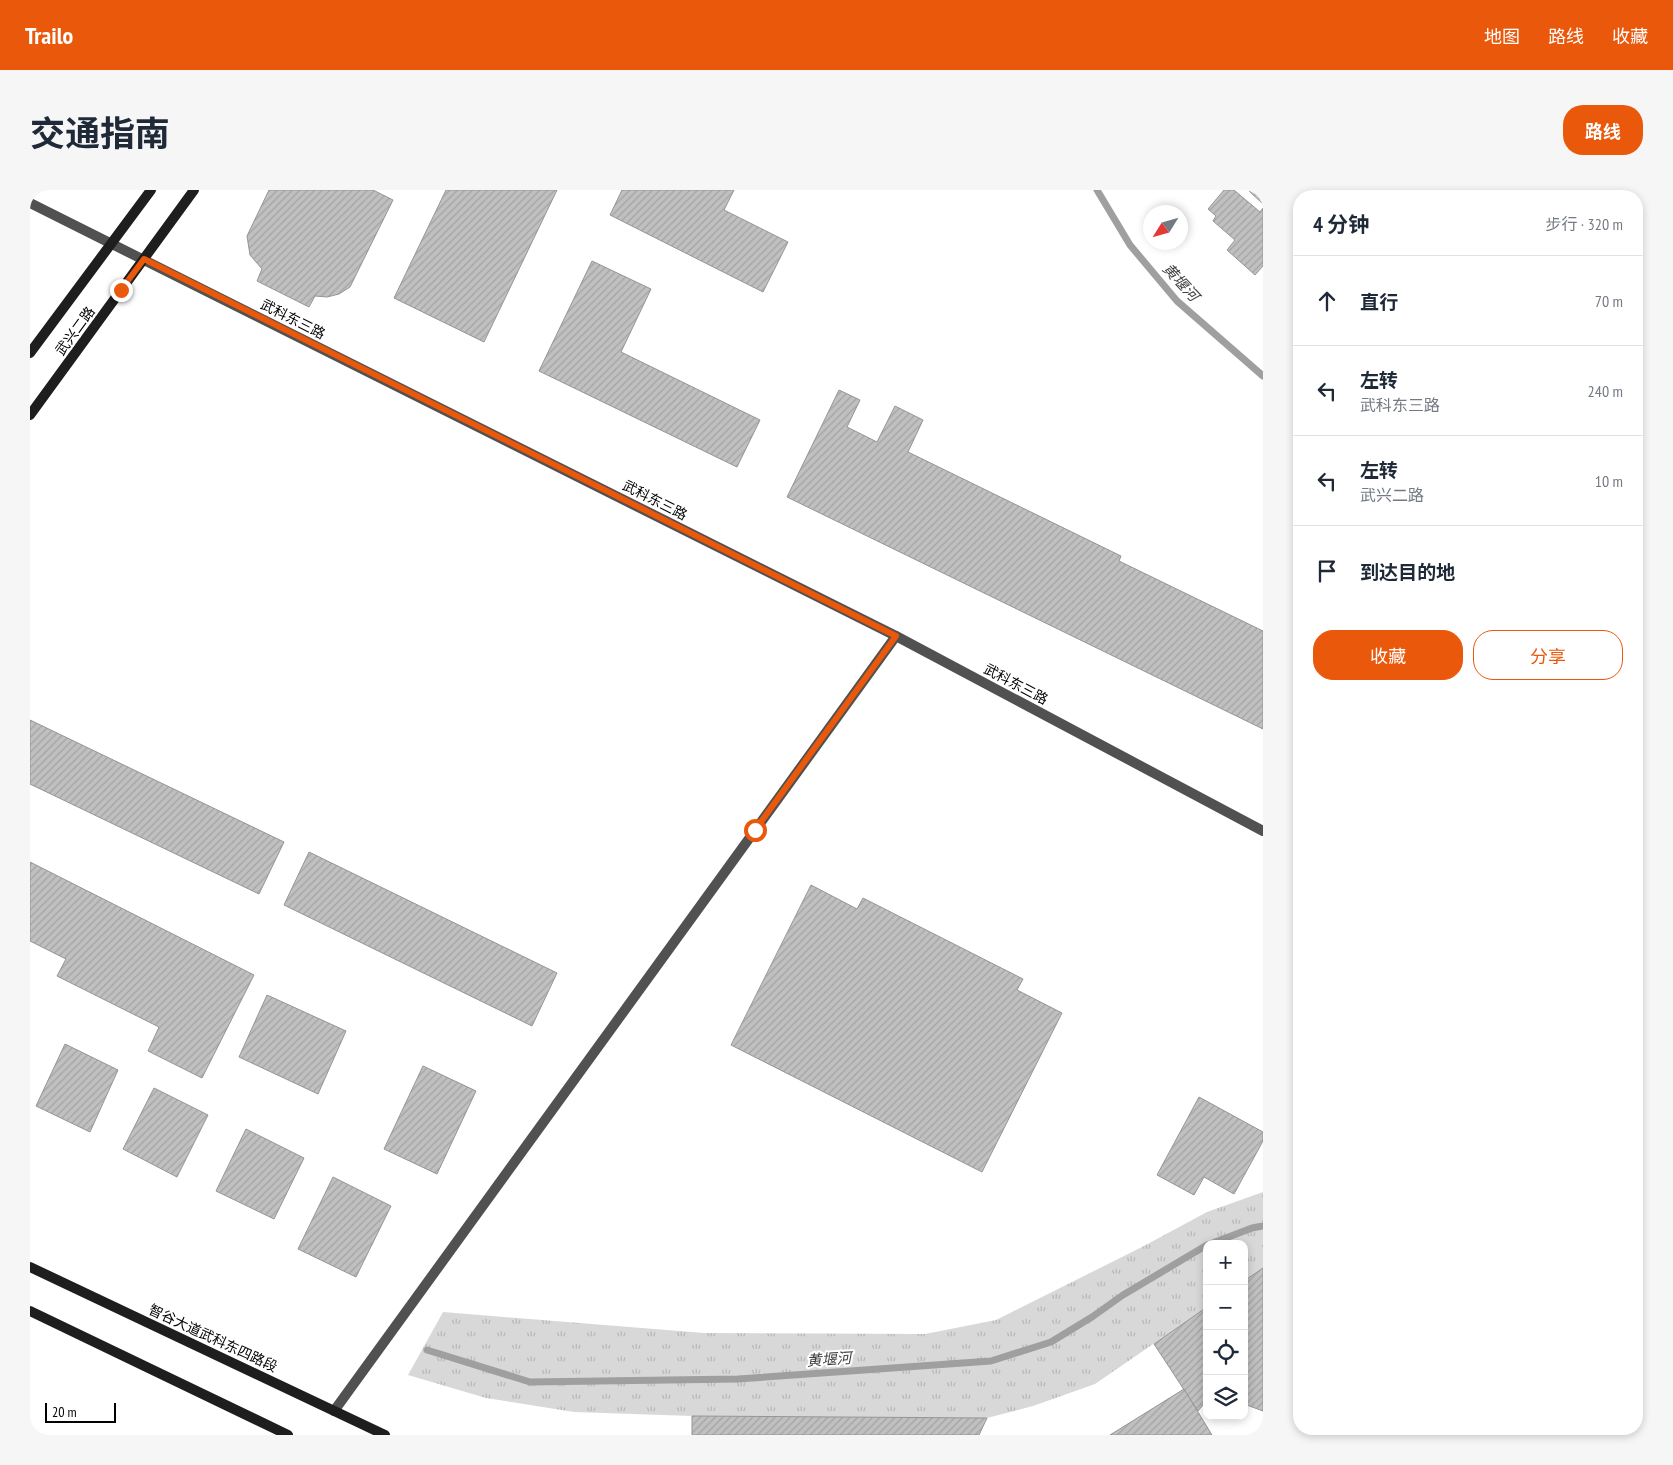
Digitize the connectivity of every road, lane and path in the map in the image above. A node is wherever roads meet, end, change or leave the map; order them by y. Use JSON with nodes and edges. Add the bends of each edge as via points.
{"nodes":[{"id":1,"x":151,"y":190,"type":"edge"},
{"id":2,"x":194,"y":190,"type":"edge"},
{"id":3,"x":30,"y":203,"type":"edge"},
{"id":4,"x":112,"y":244,"type":"junction"},
{"id":5,"x":144,"y":259,"type":"junction"},
{"id":6,"x":30,"y":353,"type":"edge"},
{"id":7,"x":30,"y":415,"type":"edge"},
{"id":8,"x":896,"y":636,"type":"junction"},
{"id":9,"x":1263,"y":831,"type":"edge"},
{"id":10,"x":30,"y":1267,"type":"edge"},
{"id":11,"x":30,"y":1311,"type":"edge"},
{"id":12,"x":334,"y":1410,"type":"junction"},
{"id":13,"x":288,"y":1435,"type":"edge"},
{"id":14,"x":384,"y":1435,"type":"edge"}],
"edges":[{"from":1,"to":4,"type":"main road"},
{"from":2,"to":5,"type":"main road","name":"武兴二路"},
{"from":3,"to":4,"type":"street","name":"武科东三路"},
{"from":4,"to":5,"type":"street","name":"武科东三路"},
{"from":4,"to":6,"type":"main road"},
{"from":5,"to":7,"type":"main road","name":"武兴二路"},
{"from":5,"to":8,"type":"street","name":"武科东三路"},
{"from":8,"to":9,"type":"street","name":"武科东三路"},
{"from":8,"to":12,"type":"street"},
{"from":10,"to":12,"type":"main road","name":"智谷大道武科东四路段"},
{"from":11,"to":13,"type":"main road"},
{"from":12,"to":14,"type":"main road","name":"智谷大道武科东四路段"}]}
